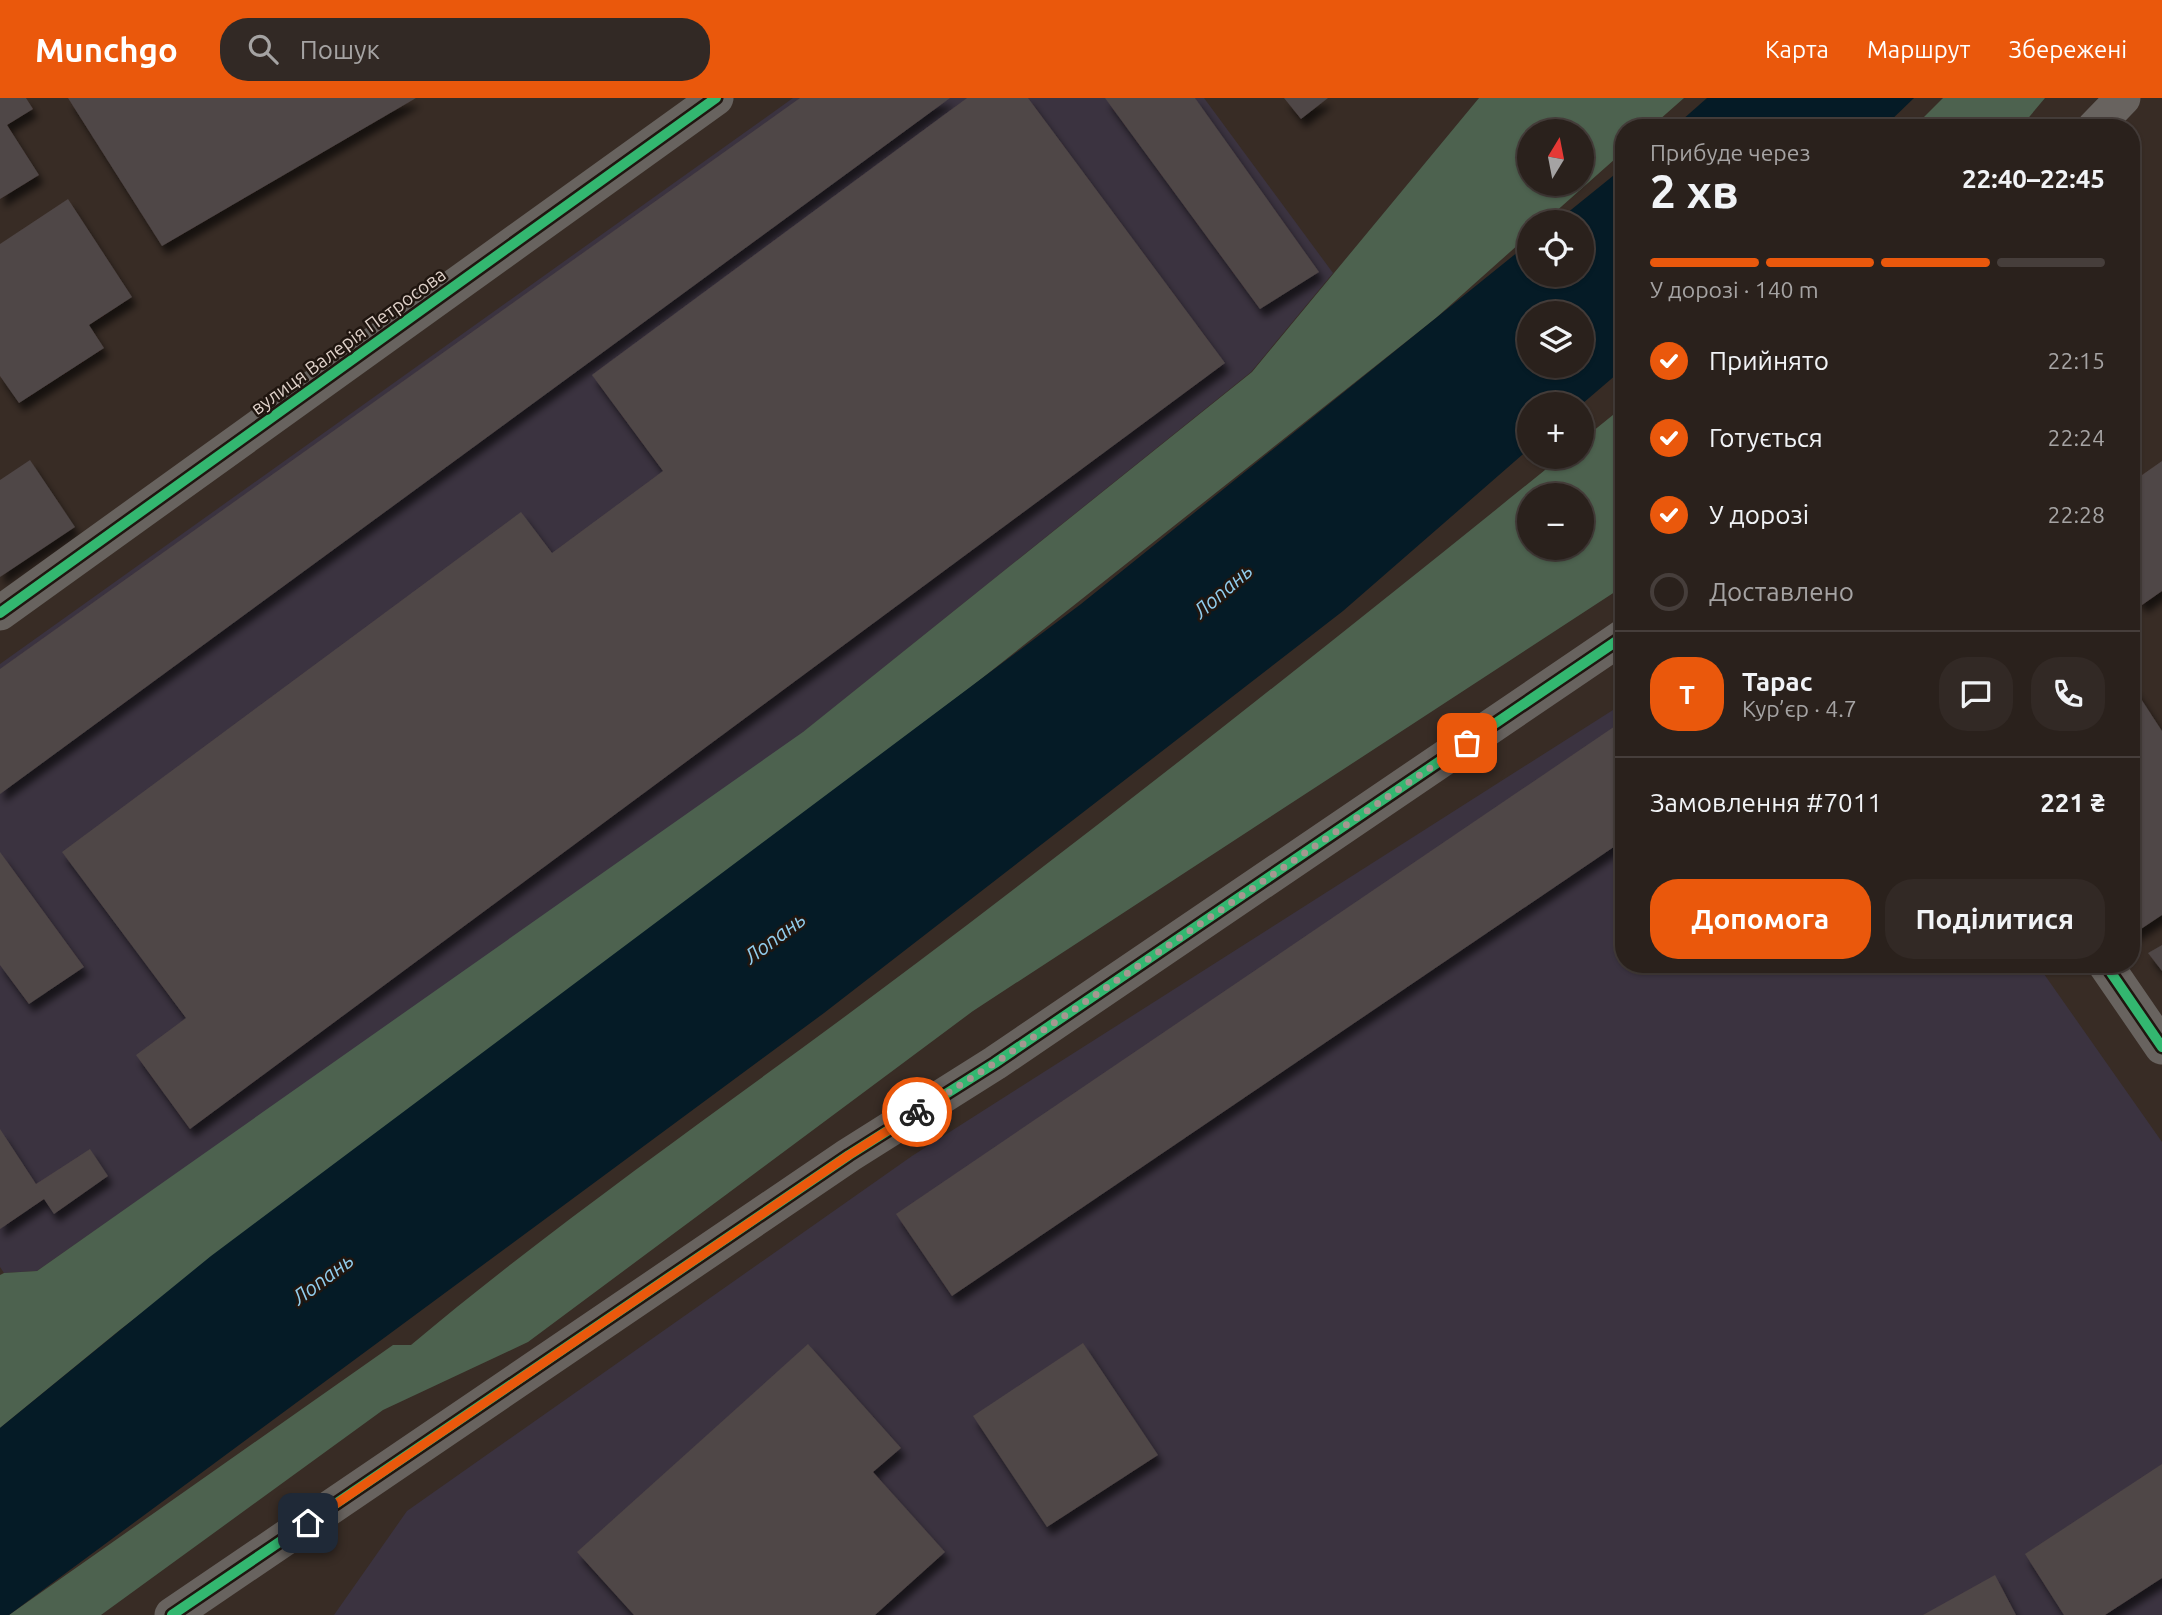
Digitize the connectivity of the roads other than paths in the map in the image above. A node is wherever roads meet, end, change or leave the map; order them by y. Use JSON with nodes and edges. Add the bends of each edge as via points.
{"nodes":[{"id":1,"x":716,"y":98,"type":"edge"},
{"id":2,"x":2123,"y":98,"type":"edge"},
{"id":3,"x":2103,"y":119,"type":"edge"},
{"id":4,"x":0,"y":613,"type":"edge"},
{"id":5,"x":1615,"y":642,"type":"edge"},
{"id":6,"x":2111,"y":973,"type":"edge"},
{"id":7,"x":2162,"y":1047,"type":"edge"},
{"id":8,"x":172,"y":1615,"type":"edge"}],
"edges":[{"from":1,"to":4,"type":"street","name":"вулиця Валерія Петросова"},
{"from":2,"to":3,"type":"street"},
{"from":5,"to":8,"type":"street"},
{"from":6,"to":7,"type":"street"}]}
